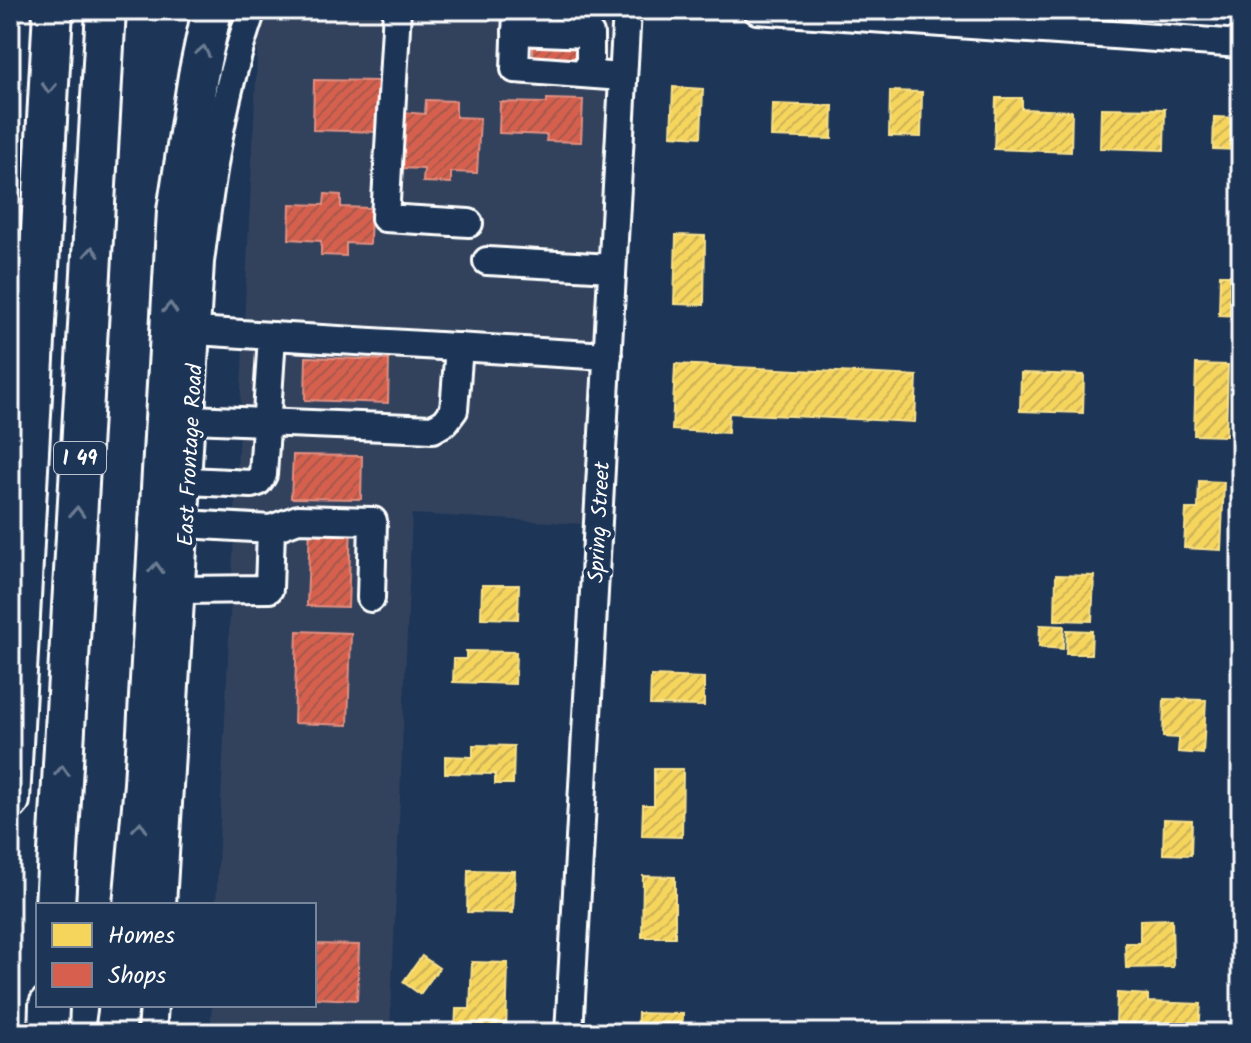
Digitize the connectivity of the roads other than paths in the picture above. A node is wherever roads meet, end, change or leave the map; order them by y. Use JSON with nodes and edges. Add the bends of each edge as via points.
{"nodes":[{"id":1,"x":53,"y":10,"type":"edge"},
{"id":2,"x":106,"y":10,"type":"edge"},
{"id":3,"x":212,"y":10,"type":"edge"},
{"id":4,"x":252,"y":10,"type":"edge"},
{"id":5,"x":397,"y":10,"type":"edge"},
{"id":6,"x":627,"y":10,"type":"edge"},
{"id":7,"x":757,"y":10,"type":"edge"},
{"id":8,"x":771,"y":10,"type":"edge"},
{"id":9,"x":517,"y":20,"type":"edge"},
{"id":10,"x":1036,"y":20,"type":"edge"},
{"id":11,"x":1241,"y":44,"type":"edge"},
{"id":12,"x":590,"y":74,"type":"junction"},
{"id":13,"x":622,"y":77,"type":"junction"},
{"id":14,"x":469,"y":223,"type":"dead end"},
{"id":15,"x":487,"y":261,"type":"dead end"},
{"id":16,"x":612,"y":268,"type":"junction"},
{"id":17,"x":196,"y":331,"type":"junction"},
{"id":18,"x":272,"y":336,"type":"junction"},
{"id":19,"x":459,"y":347,"type":"junction"},
{"id":20,"x":608,"y":356,"type":"junction"},
{"id":21,"x":191,"y":419,"type":"junction"},
{"id":22,"x":267,"y":422,"type":"junction"},
{"id":23,"x":188,"y":481,"type":"junction"},
{"id":24,"x":185,"y":524,"type":"junction"},
{"id":25,"x":271,"y":529,"type":"junction"},
{"id":26,"x":181,"y":590,"type":"junction"},
{"id":27,"x":371,"y":598,"type":"dead end"},
{"id":28,"x":10,"y":800,"type":"edge"},
{"id":29,"x":55,"y":903,"type":"edge"},
{"id":30,"x":133,"y":903,"type":"edge"},
{"id":31,"x":162,"y":903,"type":"edge"},
{"id":32,"x":49,"y":1007,"type":"edge"},
{"id":33,"x":119,"y":1007,"type":"edge"},
{"id":34,"x":154,"y":1007,"type":"edge"},
{"id":35,"x":48,"y":1033,"type":"edge"},
{"id":36,"x":115,"y":1033,"type":"edge"},
{"id":37,"x":152,"y":1033,"type":"edge"},
{"id":38,"x":569,"y":1033,"type":"edge"}],
"edges":[{"from":1,"to":28,"type":"highway","number":"I 49","one_way":true},
{"from":29,"to":2,"type":"highway","number":"I 49","one_way":true},
{"from":30,"to":3,"type":"highway","one_way":true,"via":[[176,225],[184,153]]},
{"from":4,"to":17,"type":"street","name":"East Frontage Road","via":[[213,162]]},
{"from":5,"to":14,"type":"street","via":[[385,218]]},
{"from":6,"to":13,"type":"street","name":"Spring Street"},
{"from":7,"to":8,"type":"street"},
{"from":8,"to":10,"type":"street"},
{"from":9,"to":12,"type":"street","via":[[590,34]]},
{"from":9,"to":12,"type":"street","via":[[515,69]]},
{"from":10,"to":11,"type":"street"},
{"from":12,"to":13,"type":"street"},
{"from":13,"to":16,"type":"street","name":"Spring Street"},
{"from":15,"to":16,"type":"street"},
{"from":16,"to":20,"type":"street","name":"Spring Street"},
{"from":17,"to":18,"type":"street"},
{"from":17,"to":21,"type":"street","name":"East Frontage Road"},
{"from":18,"to":19,"type":"street"},
{"from":18,"to":22,"type":"street"},
{"from":19,"to":20,"type":"street"},
{"from":19,"to":22,"type":"street","via":[[454,410],[433,429]]},
{"from":20,"to":38,"type":"street","name":"Spring Street"},
{"from":21,"to":22,"type":"street"},
{"from":21,"to":23,"type":"street","name":"East Frontage Road"},
{"from":22,"to":23,"type":"street","via":[[258,482]]},
{"from":23,"to":24,"type":"street","name":"East Frontage Road"},
{"from":24,"to":25,"type":"street"},
{"from":24,"to":26,"type":"street","name":"East Frontage Road"},
{"from":25,"to":26,"type":"street","via":[[269,589]]},
{"from":25,"to":27,"type":"street","via":[[298,519],[373,521]]},
{"from":26,"to":31,"type":"street","name":"East Frontage Road"},
{"from":32,"to":35,"type":"highway"},
{"from":33,"to":36,"type":"highway"},
{"from":34,"to":37,"type":"street"}]}
